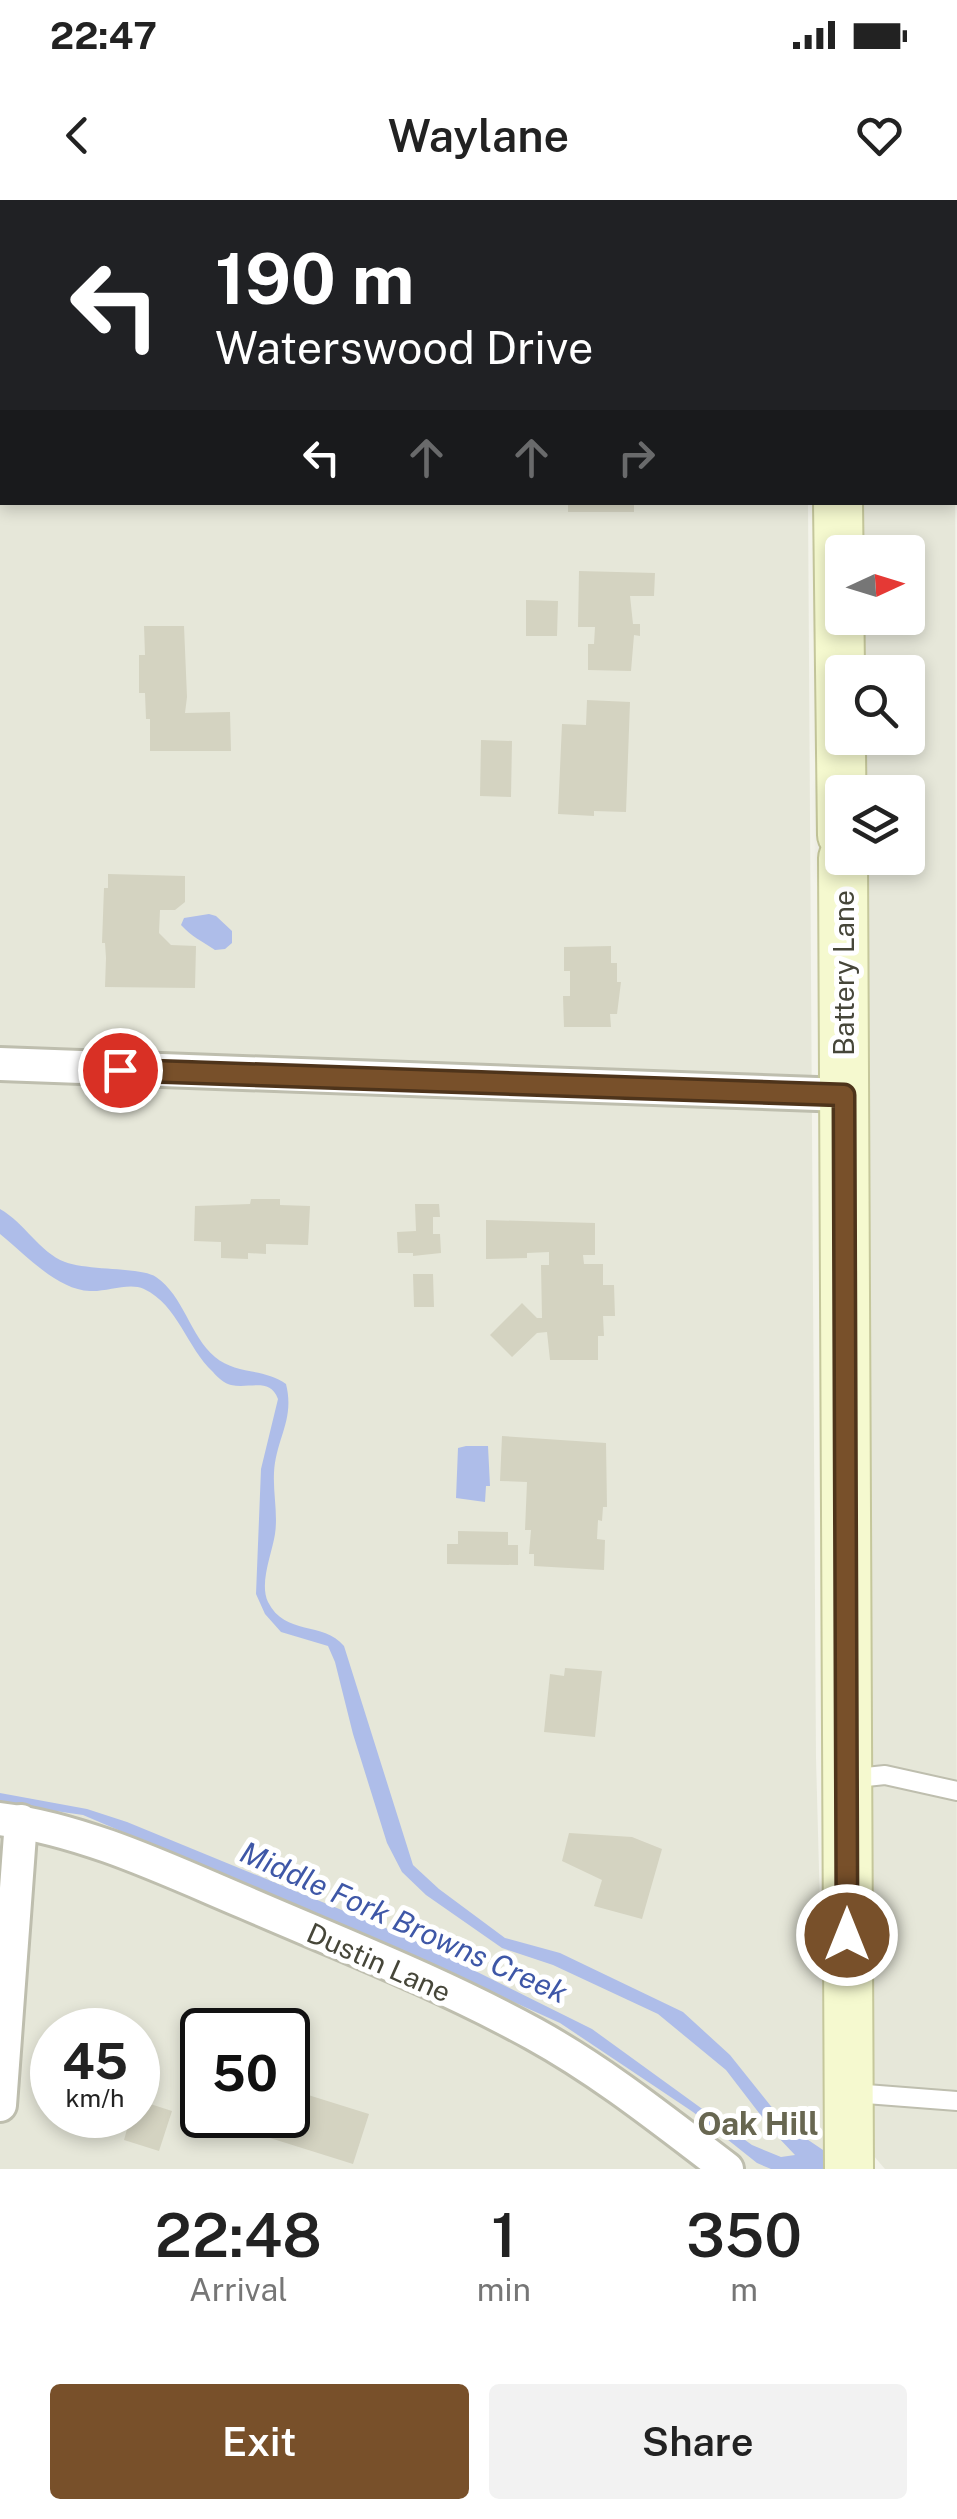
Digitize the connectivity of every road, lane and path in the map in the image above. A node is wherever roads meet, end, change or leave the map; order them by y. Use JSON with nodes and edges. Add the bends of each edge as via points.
{"nodes":[{"id":1,"x":838,"y":505,"type":"edge"},
{"id":2,"x":841,"y":775,"type":"edge"},
{"id":3,"x":843,"y":875,"type":"edge"},
{"id":4,"x":0,"y":1064,"type":"edge"},
{"id":5,"x":844,"y":1095,"type":"junction"},
{"id":6,"x":846,"y":1779,"type":"junction"},
{"id":7,"x":957,"y":1791,"type":"edge"},
{"id":8,"x":10,"y":1820,"type":"edge"},
{"id":9,"x":847,"y":2092,"type":"junction"},
{"id":10,"x":957,"y":2101,"type":"edge"},
{"id":11,"x":0,"y":2105,"type":"edge"},
{"id":12,"x":728,"y":2169,"type":"edge"},
{"id":13,"x":849,"y":2169,"type":"edge"}],
"edges":[{"from":1,"to":2,"type":"main road"},
{"from":3,"to":5,"type":"main road","name":"Battery Lane"},
{"from":4,"to":5,"type":"street"},
{"from":5,"to":6,"type":"main road","name":"Battery Lane"},
{"from":6,"to":7,"type":"lane","via":[[885,1775]]},
{"from":6,"to":9,"type":"main road","name":"Battery Lane"},
{"from":8,"to":11,"type":"street"},
{"from":8,"to":12,"type":"street","name":"Dustin Lane","via":[[122,1852],[413,1974],[535,2035],[616,2085]]},
{"from":9,"to":10,"type":"lane"},
{"from":9,"to":13,"type":"main road","name":"Battery Lane"}]}
